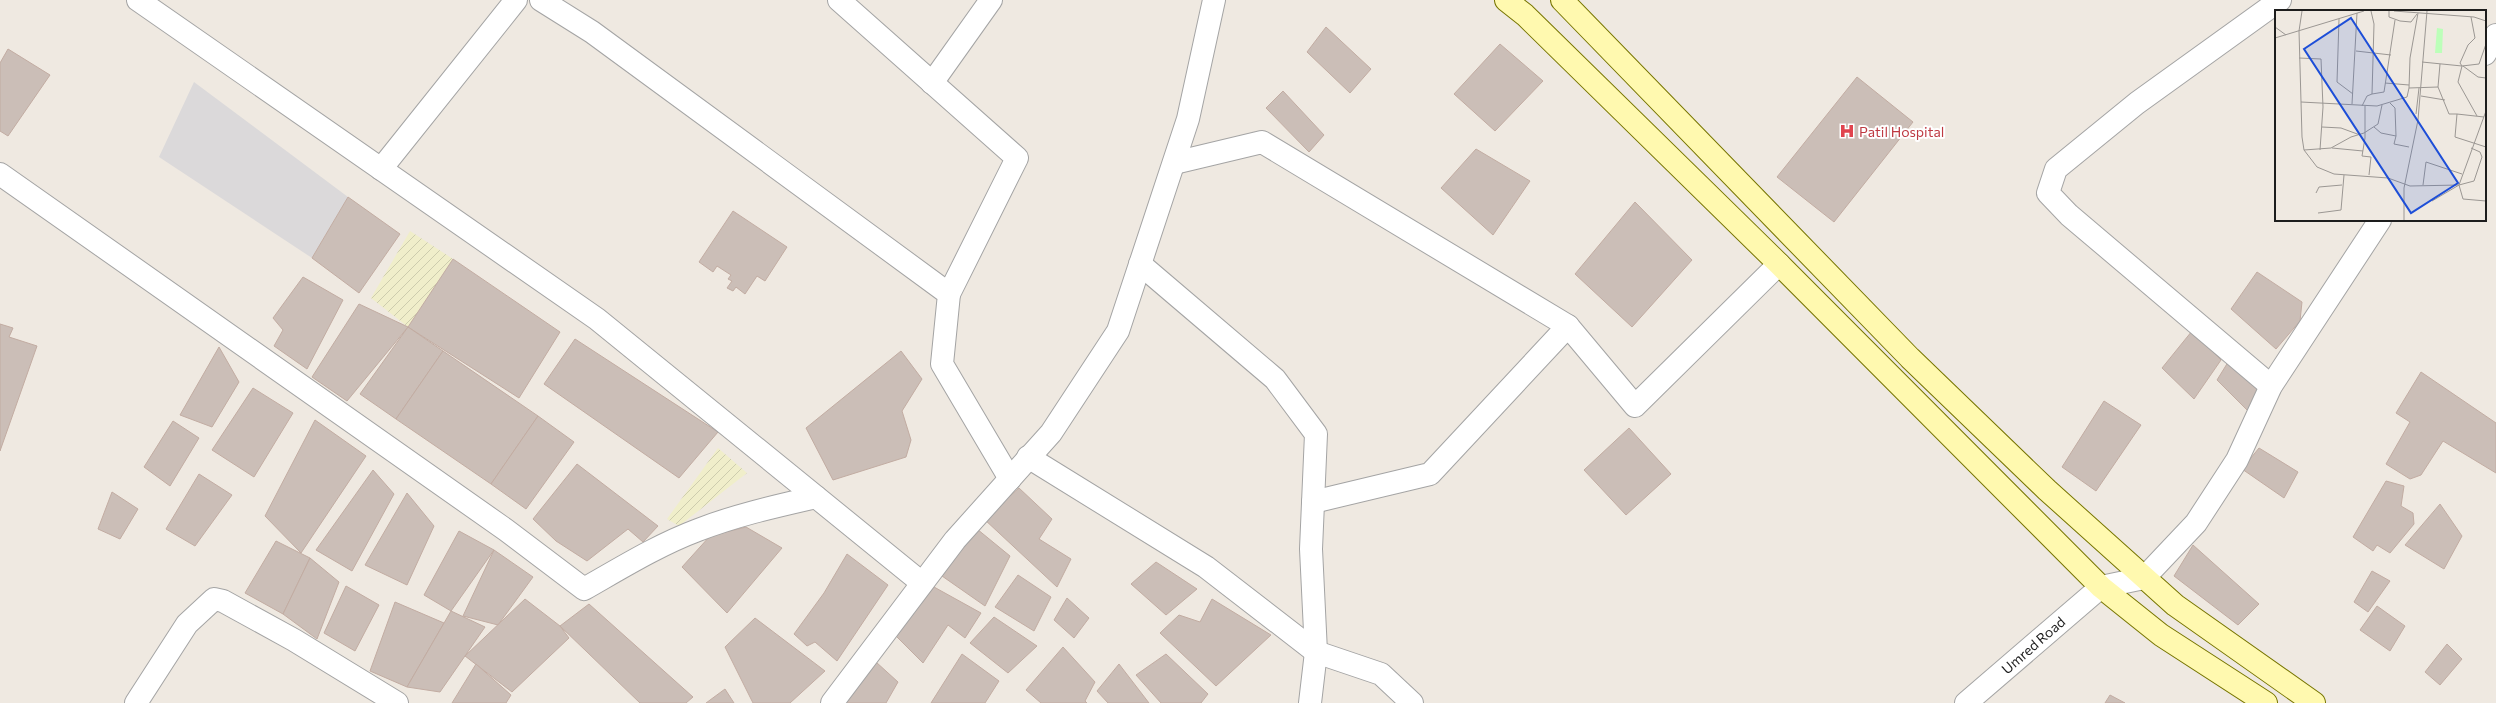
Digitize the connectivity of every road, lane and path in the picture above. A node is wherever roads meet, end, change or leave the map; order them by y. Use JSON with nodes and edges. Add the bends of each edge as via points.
{"nodes":[{"id":1,"x":138,"y":0,"type":"edge"},
{"id":2,"x":516,"y":0,"type":"edge"},
{"id":3,"x":541,"y":0,"type":"edge"},
{"id":4,"x":839,"y":0,"type":"edge"},
{"id":5,"x":992,"y":0,"type":"edge"},
{"id":6,"x":1214,"y":0,"type":"edge"},
{"id":7,"x":1506,"y":0,"type":"edge"},
{"id":8,"x":1562,"y":0,"type":"edge"},
{"id":9,"x":2280,"y":0,"type":"edge"},
{"id":10,"x":2496,"y":35,"type":"edge"},
{"id":11,"x":2486,"y":52,"type":"edge"},
{"id":12,"x":932,"y":83,"type":"junction"},
{"id":13,"x":1174,"y":163,"type":"junction"},
{"id":14,"x":381,"y":169,"type":"junction"},
{"id":15,"x":0,"y":174,"type":"edge"},
{"id":16,"x":2379,"y":221,"type":"edge"},
{"id":17,"x":1140,"y":264,"type":"junction"},
{"id":18,"x":1779,"y":264,"type":"junction"},
{"id":19,"x":949,"y":294,"type":"junction"},
{"id":20,"x":1568,"y":326,"type":"junction"},
{"id":21,"x":2271,"y":386,"type":"junction"},
{"id":22,"x":1028,"y":457,"type":"junction"},
{"id":23,"x":1010,"y":479,"type":"junction"},
{"id":24,"x":816,"y":497,"type":"junction"},
{"id":25,"x":1313,"y":502,"type":"junction"},
{"id":26,"x":2144,"y":578,"type":"junction"},
{"id":27,"x":922,"y":583,"type":"junction"},
{"id":28,"x":2101,"y":587,"type":"junction"},
{"id":29,"x":1316,"y":652,"type":"junction"},
{"id":30,"x":1310,"y":702,"type":"edge"},
{"id":31,"x":136,"y":703,"type":"edge"},
{"id":32,"x":397,"y":703,"type":"edge"},
{"id":33,"x":832,"y":703,"type":"edge"},
{"id":34,"x":1412,"y":703,"type":"edge"},
{"id":35,"x":1966,"y":703,"type":"edge"},
{"id":36,"x":2266,"y":703,"type":"edge"},
{"id":37,"x":2314,"y":703,"type":"edge"}],
"edges":[{"from":1,"to":14,"type":"street"},
{"from":2,"to":14,"type":"street"},
{"from":3,"to":19,"type":"street","via":[[592,32]]},
{"from":4,"to":12,"type":"street"},
{"from":5,"to":12,"type":"street"},
{"from":6,"to":13,"type":"street","via":[[1188,119]]},
{"from":7,"to":18,"type":"main road","via":[[1525,15]]},
{"from":8,"to":26,"type":"main road","via":[[1910,358],[2047,490]]},
{"from":9,"to":21,"type":"street","via":[[2137,103],[2068,159],[2056,170],[2048,193],[2087,230]]},
{"from":10,"to":11,"type":"street"},
{"from":12,"to":19,"type":"street","via":[[1017,158]]},
{"from":13,"to":17,"type":"street"},
{"from":13,"to":20,"type":"street","via":[[1262,142]]},
{"from":14,"to":24,"type":"street","via":[[597,319]]},
{"from":15,"to":24,"type":"street","via":[[506,530],[584,589],[656,549],[698,530],[758,511]]},
{"from":16,"to":21,"type":"street"},
{"from":17,"to":22,"type":"street","via":[[1118,331],[1051,433]]},
{"from":17,"to":25,"type":"street","via":[[1275,379],[1316,434]]},
{"from":18,"to":20,"type":"street","via":[[1635,406]]},
{"from":18,"to":28,"type":"main road"},
{"from":19,"to":23,"type":"street","via":[[942,364]]},
{"from":20,"to":25,"type":"street","via":[[1430,474]]},
{"from":21,"to":26,"type":"street","via":[[2237,460],[2196,523]]},
{"from":22,"to":23,"type":"street"},
{"from":22,"to":29,"type":"street","via":[[1206,567]]},
{"from":23,"to":27,"type":"street","via":[[955,540]]},
{"from":24,"to":27,"type":"street"},
{"from":25,"to":29,"type":"street","via":[[1311,550]]},
{"from":26,"to":28,"type":"street"},
{"from":26,"to":37,"type":"main road","via":[[2175,605]]},
{"from":27,"to":33,"type":"street"},
{"from":28,"to":35,"type":"street","name":"Umred Road"},
{"from":28,"to":36,"type":"main road","via":[[2162,635]]},
{"from":29,"to":30,"type":"street"},
{"from":29,"to":34,"type":"street","via":[[1381,674]]},
{"from":31,"to":32,"type":"street","via":[[187,624],[214,599],[223,601],[294,640]]}]}
